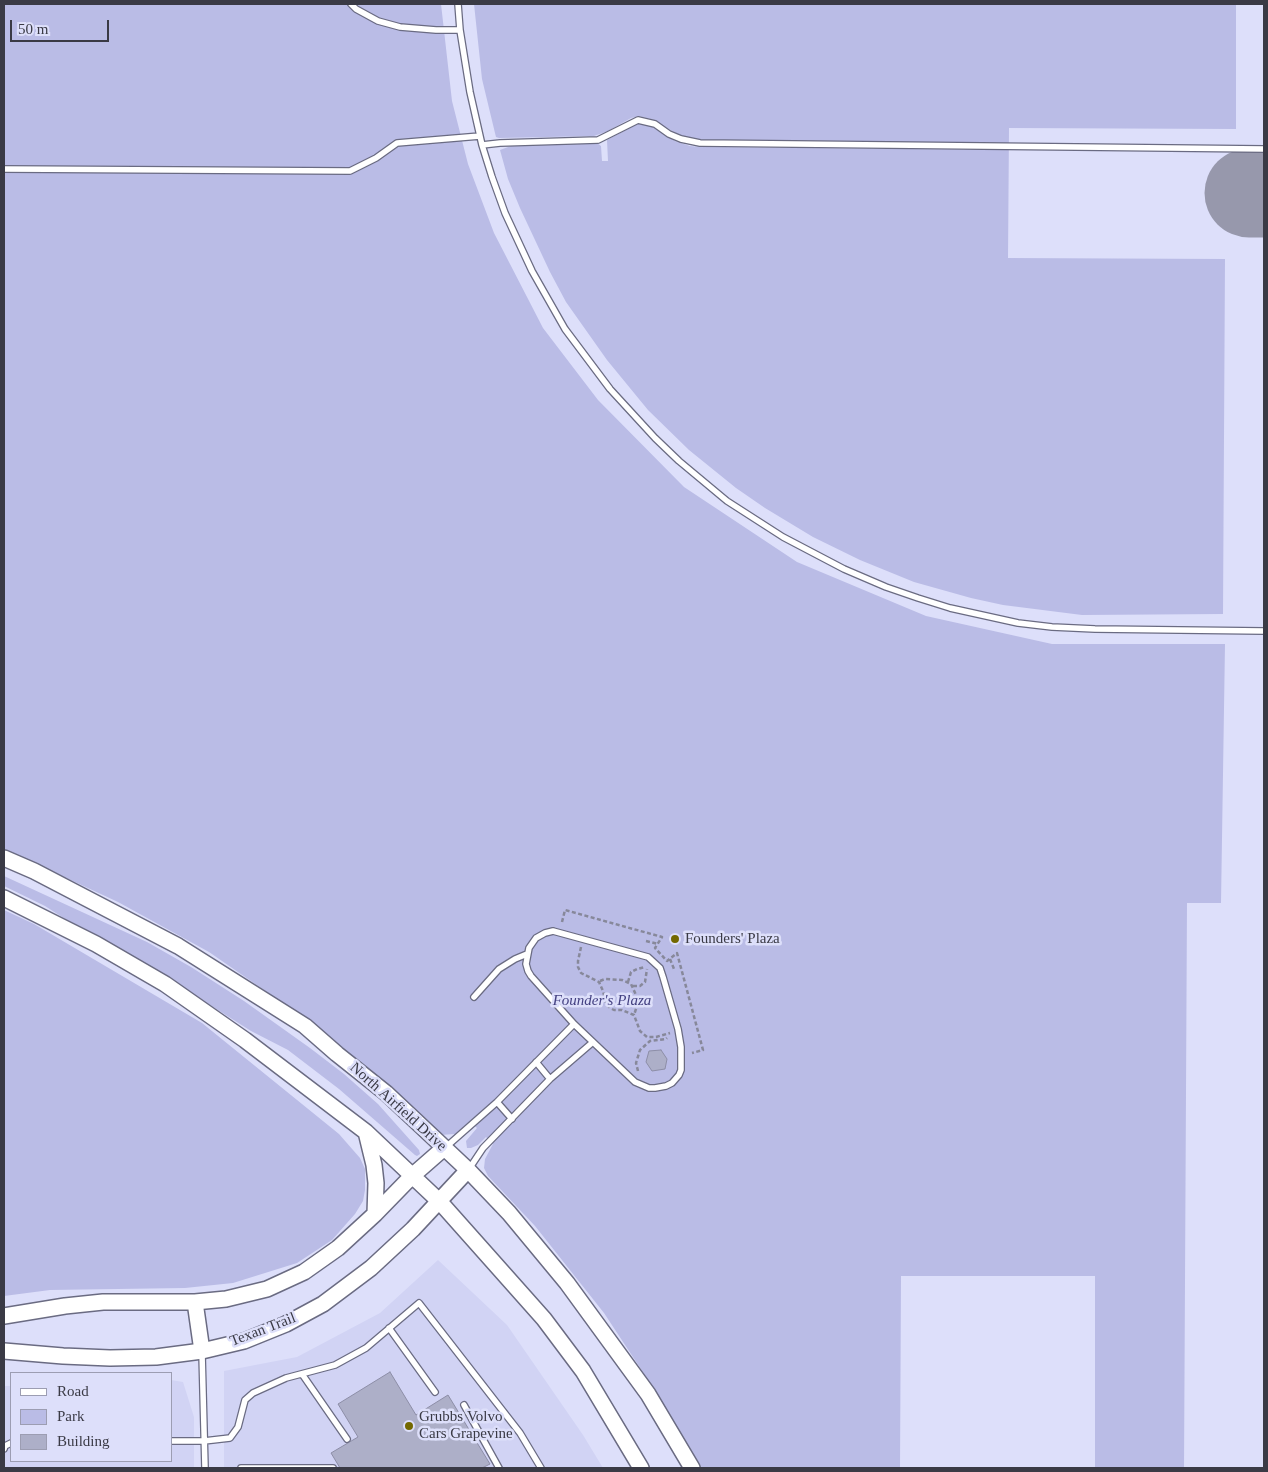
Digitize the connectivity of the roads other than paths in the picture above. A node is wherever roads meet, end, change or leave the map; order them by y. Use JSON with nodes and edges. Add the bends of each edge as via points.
{"nodes":[{"id":1,"x":351,"y":4,"type":"edge"},
{"id":2,"x":458,"y":4,"type":"edge"},
{"id":3,"x":460,"y":30,"type":"junction"},
{"id":4,"x":480,"y":136,"type":"junction"},
{"id":5,"x":482,"y":145,"type":"junction"},
{"id":6,"x":1264,"y":149,"type":"edge"},
{"id":7,"x":4,"y":169,"type":"edge"},
{"id":8,"x":1264,"y":631,"type":"edge"},
{"id":9,"x":4,"y":858,"type":"edge"},
{"id":10,"x":4,"y":898,"type":"edge"},
{"id":11,"x":527,"y":954,"type":"junction"},
{"id":12,"x":474,"y":997,"type":"dead end"},
{"id":13,"x":574,"y":1024,"type":"junction"},
{"id":14,"x":593,"y":1042,"type":"junction"},
{"id":15,"x":536,"y":1062,"type":"junction"},
{"id":16,"x":550,"y":1078,"type":"junction"},
{"id":17,"x":498,"y":1102,"type":"junction"},
{"id":18,"x":512,"y":1119,"type":"junction"},
{"id":19,"x":366,"y":1132,"type":"junction"},
{"id":20,"x":444,"y":1148,"type":"junction"},
{"id":21,"x":468,"y":1170,"type":"junction"},
{"id":22,"x":412,"y":1176,"type":"junction"},
{"id":23,"x":440,"y":1202,"type":"junction"},
{"id":24,"x":375,"y":1214,"type":"junction"},
{"id":25,"x":195,"y":1302,"type":"junction"},
{"id":26,"x":4,"y":1316,"type":"edge"},
{"id":27,"x":389,"y":1328,"type":"junction"},
{"id":28,"x":202,"y":1351,"type":"junction"},
{"id":29,"x":8,"y":1353,"type":"edge"},
{"id":30,"x":302,"y":1374,"type":"junction"},
{"id":31,"x":435,"y":1392,"type":"dead end"},
{"id":32,"x":464,"y":1404,"type":"dead end"},
{"id":33,"x":347,"y":1439,"type":"dead end"},
{"id":34,"x":204,"y":1440,"type":"junction"},
{"id":35,"x":172,"y":1441,"type":"edge"},
{"id":36,"x":205,"y":1468,"type":"edge"},
{"id":37,"x":241,"y":1468,"type":"edge"},
{"id":38,"x":333,"y":1468,"type":"edge"},
{"id":39,"x":499,"y":1468,"type":"edge"},
{"id":40,"x":541,"y":1468,"type":"edge"},
{"id":41,"x":642,"y":1468,"type":"edge"},
{"id":42,"x":692,"y":1468,"type":"edge"}],
"edges":[{"from":1,"to":3,"type":"lane","via":[[378,21],[400,27]]},
{"from":2,"to":3,"type":"lane"},
{"from":3,"to":4,"type":"lane"},
{"from":4,"to":5,"type":"lane"},
{"from":4,"to":7,"type":"lane","via":[[397,143],[350,171]]},
{"from":5,"to":6,"type":"lane","via":[[598,140],[638,120],[655,124],[681,140],[700,143]]},
{"from":5,"to":8,"type":"lane","via":[[502,204],[532,271],[587,360],[631,413],[679,461],[727,501],[768,528],[822,559],[886,587],[983,616],[1044,626],[1096,629]]},
{"from":9,"to":20,"type":"main road","name":"North Airfield Drive","via":[[178,946],[305,1026],[386,1093]]},
{"from":10,"to":19,"type":"main road","via":[[96,944],[165,984]]},
{"from":11,"to":12,"type":"lane","via":[[499,969]]},
{"from":11,"to":13,"type":"lane","via":[[526,964],[531,976]]},
{"from":11,"to":14,"type":"lane","via":[[532,941],[553,931],[648,956],[660,968],[682,1047],[681,1070],[672,1083],[649,1088],[635,1082]]},
{"from":13,"to":14,"type":"lane"},
{"from":13,"to":15,"type":"lane"},
{"from":14,"to":16,"type":"lane"},
{"from":15,"to":16,"type":"lane"},
{"from":15,"to":17,"type":"lane"},
{"from":16,"to":18,"type":"lane"},
{"from":17,"to":18,"type":"lane"},
{"from":17,"to":20,"type":"lane"},
{"from":18,"to":21,"type":"lane","via":[[483,1148]]},
{"from":19,"to":22,"type":"main road"},
{"from":19,"to":24,"type":"main road","via":[[376,1183]]},
{"from":20,"to":21,"type":"main road","name":"North Airfield Drive"},
{"from":20,"to":22,"type":"main road"},
{"from":21,"to":23,"type":"main road","name":"Texan Trail"},
{"from":21,"to":42,"type":"main road","name":"North Airfield Drive","via":[[509,1213],[567,1284],[648,1394]]},
{"from":22,"to":23,"type":"main road"},
{"from":22,"to":24,"type":"main road"},
{"from":23,"to":28,"type":"main road","name":"Texan Trail","via":[[371,1268],[323,1304],[244,1342]]},
{"from":23,"to":41,"type":"main road","via":[[544,1319],[583,1371]]},
{"from":24,"to":25,"type":"main road","via":[[338,1248],[304,1272],[267,1289],[226,1299]]},
{"from":25,"to":26,"type":"main road","via":[[103,1302]]},
{"from":25,"to":28,"type":"main road"},
{"from":27,"to":30,"type":"lane","via":[[366,1348],[334,1365]]},
{"from":27,"to":31,"type":"lane"},
{"from":27,"to":40,"type":"lane","via":[[419,1302],[520,1433]]},
{"from":28,"to":29,"type":"main road","name":"Texan Trail","via":[[119,1358]]},
{"from":28,"to":34,"type":"lane"},
{"from":30,"to":33,"type":"lane"},
{"from":30,"to":34,"type":"lane","via":[[252,1393],[245,1400],[238,1427],[230,1438]]},
{"from":32,"to":39,"type":"lane"},
{"from":34,"to":35,"type":"lane"},
{"from":34,"to":36,"type":"lane"},
{"from":37,"to":38,"type":"lane"}]}
